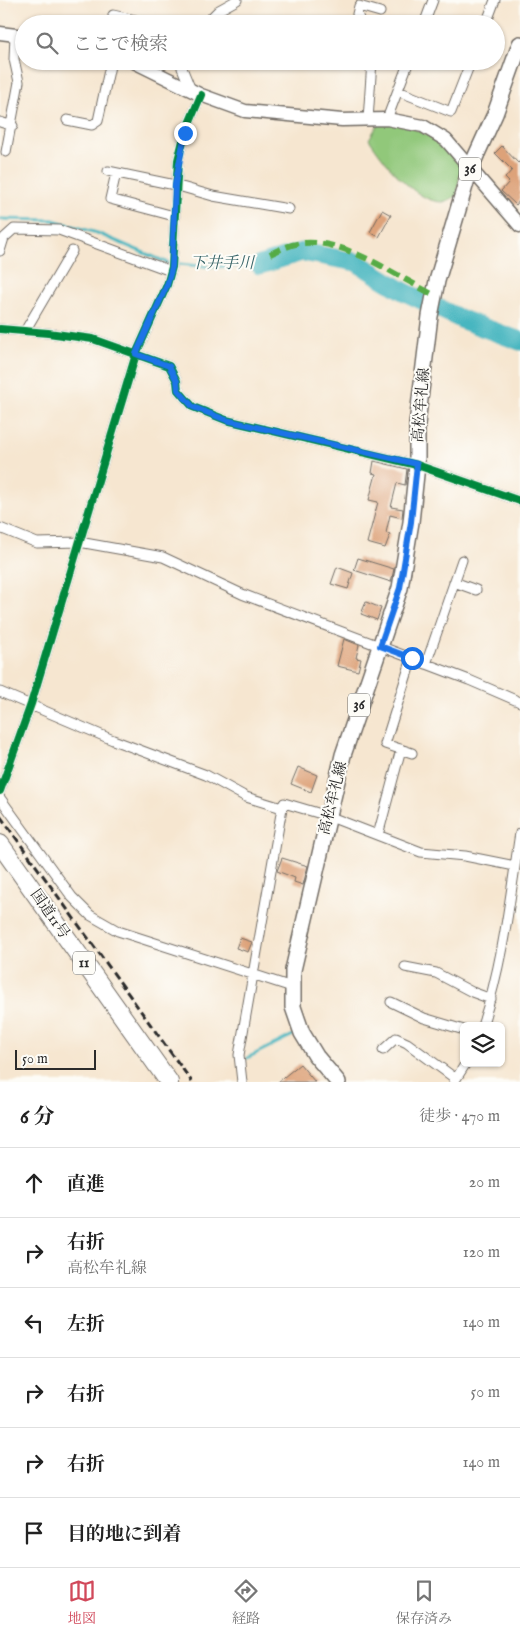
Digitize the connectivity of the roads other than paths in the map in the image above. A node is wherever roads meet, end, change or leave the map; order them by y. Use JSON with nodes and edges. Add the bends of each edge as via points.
{"nodes":[{"id":1,"x":237,"y":0,"type":"edge"},
{"id":2,"x":433,"y":0,"type":"edge"},
{"id":3,"x":495,"y":0,"type":"edge"},
{"id":4,"x":380,"y":12,"type":"dead end"},
{"id":5,"x":214,"y":15,"type":"edge"},
{"id":6,"x":358,"y":15,"type":"edge"},
{"id":7,"x":427,"y":15,"type":"edge"},
{"id":8,"x":489,"y":15,"type":"edge"},
{"id":9,"x":0,"y":33,"type":"edge"},
{"id":10,"x":15,"y":35,"type":"edge"},
{"id":11,"x":519,"y":48,"type":"edge"},
{"id":12,"x":16,"y":70,"type":"edge"},
{"id":13,"x":110,"y":70,"type":"edge"},
{"id":14,"x":151,"y":70,"type":"edge"},
{"id":15,"x":183,"y":70,"type":"edge"},
{"id":16,"x":371,"y":70,"type":"edge"},
{"id":17,"x":406,"y":70,"type":"edge"},
{"id":18,"x":467,"y":70,"type":"edge"},
{"id":19,"x":398,"y":91,"type":"junction"},
{"id":20,"x":196,"y":92,"type":"junction"},
{"id":21,"x":387,"y":119,"type":"junction"},
{"id":22,"x":67,"y":120,"type":"dead end"},
{"id":23,"x":368,"y":120,"type":"junction"},
{"id":24,"x":0,"y":122,"type":"edge"},
{"id":25,"x":13,"y":126,"type":"junction"},
{"id":26,"x":6,"y":152,"type":"dead end"},
{"id":27,"x":470,"y":169,"type":"junction"},
{"id":28,"x":175,"y":185,"type":"junction"},
{"id":29,"x":289,"y":209,"type":"dead end"},
{"id":30,"x":174,"y":216,"type":"junction"},
{"id":31,"x":519,"y":221,"type":"edge"},
{"id":32,"x":0,"y":250,"type":"edge"},
{"id":33,"x":72,"y":251,"type":"dead end"},
{"id":34,"x":171,"y":269,"type":"junction"},
{"id":35,"x":0,"y":329,"type":"edge"},
{"id":36,"x":25,"y":331,"type":"junction"},
{"id":37,"x":136,"y":354,"type":"junction"},
{"id":38,"x":417,"y":464,"type":"junction"},
{"id":39,"x":520,"y":501,"type":"edge"},
{"id":40,"x":0,"y":528,"type":"edge"},
{"id":41,"x":79,"y":542,"type":"junction"},
{"id":42,"x":462,"y":560,"type":"dead end"},
{"id":43,"x":454,"y":582,"type":"junction"},
{"id":44,"x":476,"y":590,"type":"dead end"},
{"id":45,"x":380,"y":646,"type":"junction"},
{"id":46,"x":412,"y":658,"type":"junction"},
{"id":47,"x":426,"y":664,"type":"junction"},
{"id":48,"x":0,"y":692,"type":"edge"},
{"id":49,"x":520,"y":702,"type":"edge"},
{"id":50,"x":31,"y":704,"type":"junction"},
{"id":51,"x":401,"y":749,"type":"junction"},
{"id":52,"x":412,"y":753,"type":"dead end"},
{"id":53,"x":0,"y":792,"type":"edge"},
{"id":54,"x":0,"y":798,"type":"edge"},
{"id":55,"x":282,"y":808,"type":"junction"},
{"id":56,"x":328,"y":816,"type":"junction"},
{"id":57,"x":520,"y":833,"type":"edge"},
{"id":58,"x":378,"y":835,"type":"junction"},
{"id":59,"x":0,"y":844,"type":"edge"},
{"id":60,"x":515,"y":866,"type":"junction"},
{"id":61,"x":405,"y":967,"type":"dead end"},
{"id":62,"x":252,"y":976,"type":"junction"},
{"id":63,"x":292,"y":987,"type":"junction"},
{"id":64,"x":491,"y":999,"type":"junction"},
{"id":65,"x":391,"y":1002,"type":"dead end"},
{"id":66,"x":483,"y":1022,"type":"edge"},
{"id":67,"x":460,"y":1029,"type":"edge"},
{"id":68,"x":383,"y":1050,"type":"dead end"},
{"id":69,"x":463,"y":1067,"type":"edge"},
{"id":70,"x":455,"y":1080,"type":"edge"},
{"id":71,"x":169,"y":1082,"type":"edge"},
{"id":72,"x":242,"y":1082,"type":"edge"},
{"id":73,"x":338,"y":1082,"type":"edge"}],
"edges":[{"from":1,"to":5,"type":"street"},
{"from":2,"to":7,"type":"street"},
{"from":3,"to":8,"type":"street"},
{"from":4,"to":6,"type":"street","via":[[359,6]]},
{"from":9,"to":10,"type":"street"},
{"from":11,"to":27,"type":"main road","name":"高松牟礼線","number":"36","via":[[495,114]]},
{"from":12,"to":25,"type":"street","via":[[19,82]]},
{"from":13,"to":22,"type":"street","via":[[98,121],[92,125]]},
{"from":14,"to":20,"type":"street"},
{"from":15,"to":20,"type":"street"},
{"from":16,"to":23,"type":"street"},
{"from":17,"to":19,"type":"street"},
{"from":18,"to":19,"type":"street","via":[[451,112]]},
{"from":19,"to":21,"type":"street"},
{"from":20,"to":23,"type":"street","via":[[245,111],[284,117]]},
{"from":20,"to":28,"type":"street"},
{"from":21,"to":23,"type":"street"},
{"from":21,"to":27,"type":"street","via":[[423,126],[438,135]]},
{"from":24,"to":25,"type":"street"},
{"from":25,"to":26,"type":"street"},
{"from":27,"to":31,"type":"street"},
{"from":27,"to":38,"type":"main road","name":"高松牟礼線","number":"36","via":[[433,298],[417,424]]},
{"from":28,"to":29,"type":"street","via":[[213,196]]},
{"from":28,"to":30,"type":"street"},
{"from":28,"to":30,"type":"street","via":[[112,172],[110,199]]},
{"from":30,"to":34,"type":"street"},
{"from":32,"to":34,"type":"street","via":[[4,238],[14,229],[59,230]]},
{"from":33,"to":36,"type":"street"},
{"from":34,"to":37,"type":"street"},
{"from":35,"to":36,"type":"street"},
{"from":36,"to":37,"type":"street","via":[[93,340]]},
{"from":37,"to":38,"type":"street","via":[[169,366],[178,390],[193,407],[226,420]]},
{"from":37,"to":41,"type":"street"},
{"from":38,"to":39,"type":"street"},
{"from":38,"to":45,"type":"main road","name":"高松牟礼線","number":"36","via":[[400,588]]},
{"from":40,"to":41,"type":"street","via":[[37,543]]},
{"from":41,"to":45,"type":"street","via":[[163,557],[242,594]]},
{"from":41,"to":50,"type":"street"},
{"from":42,"to":43,"type":"street"},
{"from":43,"to":44,"type":"street"},
{"from":43,"to":47,"type":"street"},
{"from":45,"to":46,"type":"street"},
{"from":45,"to":56,"type":"main road","name":"高松牟礼線","number":"36","via":[[343,755]]},
{"from":46,"to":47,"type":"street"},
{"from":46,"to":51,"type":"street","via":[[385,744]]},
{"from":47,"to":49,"type":"street"},
{"from":48,"to":50,"type":"street"},
{"from":50,"to":53,"type":"street"},
{"from":50,"to":55,"type":"street","via":[[113,740],[206,775],[246,797]]},
{"from":51,"to":52,"type":"street"},
{"from":51,"to":58,"type":"street"},
{"from":54,"to":62,"type":"street","via":[[72,898],[90,915],[118,931]]},
{"from":55,"to":56,"type":"street","via":[[284,803]]},
{"from":55,"to":62,"type":"street"},
{"from":56,"to":58,"type":"street"},
{"from":56,"to":63,"type":"main road","name":"高松牟礼線","number":"36","via":[[297,945]]},
{"from":57,"to":60,"type":"street"},
{"from":58,"to":60,"type":"street","via":[[421,852],[465,856]]},
{"from":59,"to":71,"type":"highway","name":"国道11号","number":"11"},
{"from":60,"to":64,"type":"street","via":[[507,928]]},
{"from":61,"to":64,"type":"street","via":[[436,973]]},
{"from":62,"to":63,"type":"street"},
{"from":62,"to":72,"type":"street","via":[[239,1055]]},
{"from":63,"to":73,"type":"main road","name":"高松牟礼線","number":"36","via":[[302,1033]]},
{"from":64,"to":66,"type":"street"},
{"from":65,"to":67,"type":"street","via":[[424,1018]]},
{"from":68,"to":70,"type":"street","via":[[396,1038]]},
{"from":69,"to":70,"type":"street"}]}
